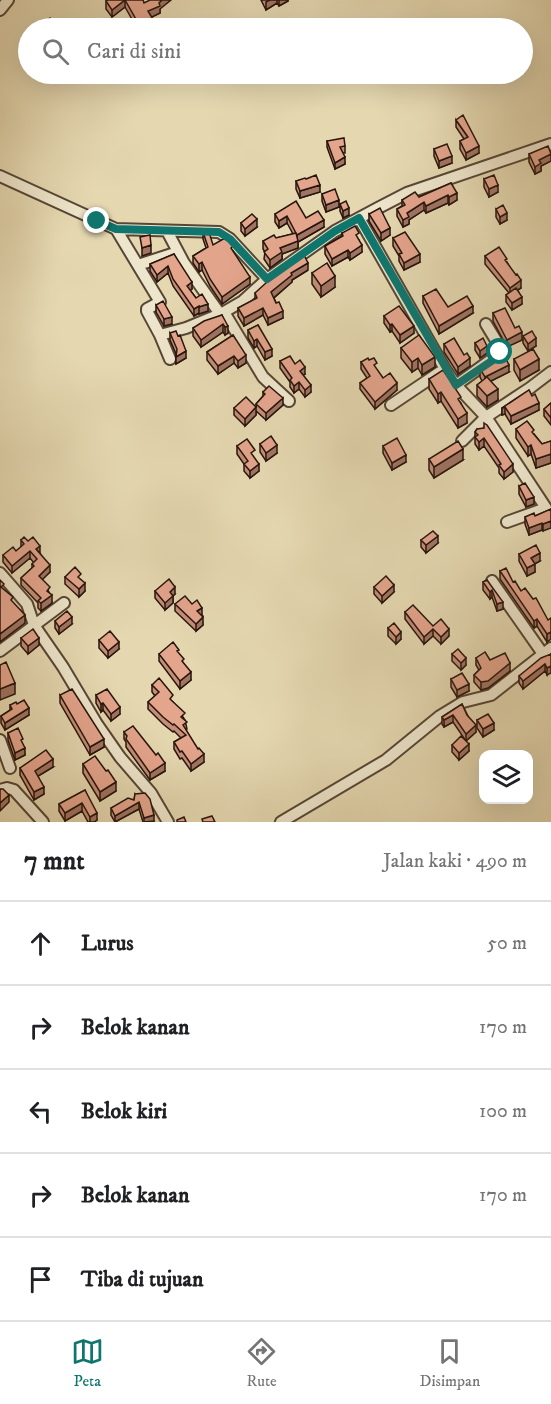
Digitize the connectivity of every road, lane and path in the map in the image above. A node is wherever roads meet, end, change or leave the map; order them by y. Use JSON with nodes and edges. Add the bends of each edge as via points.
{"nodes":[{"id":1,"x":8,"y":0,"type":"edge"},
{"id":2,"x":0,"y":10,"type":"edge"},
{"id":3,"x":551,"y":144,"type":"edge"},
{"id":4,"x":0,"y":176,"type":"edge"},
{"id":5,"x":359,"y":218,"type":"junction"},
{"id":6,"x":116,"y":229,"type":"junction"},
{"id":7,"x":167,"y":231,"type":"junction"},
{"id":8,"x":178,"y":252,"type":"junction"},
{"id":9,"x":138,"y":265,"type":"junction"},
{"id":10,"x":267,"y":279,"type":"junction"},
{"id":11,"x":222,"y":313,"type":"junction"},
{"id":12,"x":486,"y":324,"type":"dead end"},
{"id":13,"x":160,"y":335,"type":"junction"},
{"id":14,"x":170,"y":359,"type":"dead end"},
{"id":15,"x":445,"y":369,"type":"junction"},
{"id":16,"x":551,"y":372,"type":"edge"},
{"id":17,"x":456,"y":385,"type":"junction"},
{"id":18,"x":289,"y":401,"type":"dead end"},
{"id":19,"x":391,"y":405,"type":"dead end"},
{"id":20,"x":486,"y":417,"type":"junction"},
{"id":21,"x":462,"y":441,"type":"dead end"},
{"id":22,"x":549,"y":507,"type":"edge"},
{"id":23,"x":507,"y":522,"type":"dead end"},
{"id":24,"x":0,"y":573,"type":"edge"},
{"id":25,"x":492,"y":581,"type":"dead end"},
{"id":26,"x":64,"y":603,"type":"dead end"},
{"id":27,"x":34,"y":626,"type":"junction"},
{"id":28,"x":0,"y":651,"type":"edge"},
{"id":29,"x":547,"y":651,"type":"edge"},
{"id":30,"x":0,"y":740,"type":"edge"},
{"id":31,"x":10,"y":768,"type":"dead end"},
{"id":32,"x":0,"y":790,"type":"edge"},
{"id":33,"x":43,"y":822,"type":"edge"},
{"id":34,"x":168,"y":822,"type":"edge"},
{"id":35,"x":281,"y":822,"type":"edge"}],
"edges":[{"from":1,"to":2,"type":"street"},
{"from":3,"to":5,"type":"street","via":[[407,193]]},
{"from":4,"to":6,"type":"street"},
{"from":5,"to":10,"type":"street"},
{"from":5,"to":15,"type":"street"},
{"from":6,"to":7,"type":"street"},
{"from":6,"to":9,"type":"street"},
{"from":7,"to":8,"type":"street"},
{"from":7,"to":10,"type":"street","via":[[225,235]]},
{"from":8,"to":9,"type":"street"},
{"from":8,"to":11,"type":"street","via":[[198,285]]},
{"from":9,"to":13,"type":"street","via":[[160,302],[147,311]]},
{"from":10,"to":11,"type":"street","via":[[243,302]]},
{"from":11,"to":13,"type":"street"},
{"from":11,"to":18,"type":"street","via":[[263,377]]},
{"from":12,"to":17,"type":"street","via":[[500,347],[499,354]]},
{"from":13,"to":14,"type":"street"},
{"from":15,"to":17,"type":"street"},
{"from":15,"to":19,"type":"street"},
{"from":16,"to":20,"type":"street"},
{"from":17,"to":20,"type":"street"},
{"from":20,"to":21,"type":"street"},
{"from":20,"to":22,"type":"street"},
{"from":22,"to":23,"type":"street"},
{"from":24,"to":27,"type":"street","via":[[27,604]]},
{"from":25,"to":29,"type":"street"},
{"from":26,"to":27,"type":"street"},
{"from":27,"to":28,"type":"street"},
{"from":27,"to":34,"type":"street","via":[[97,724],[151,792]]},
{"from":29,"to":35,"type":"street","via":[[491,695],[463,702],[386,760]]},
{"from":30,"to":31,"type":"street"},
{"from":32,"to":33,"type":"street","via":[[14,790]]}]}
